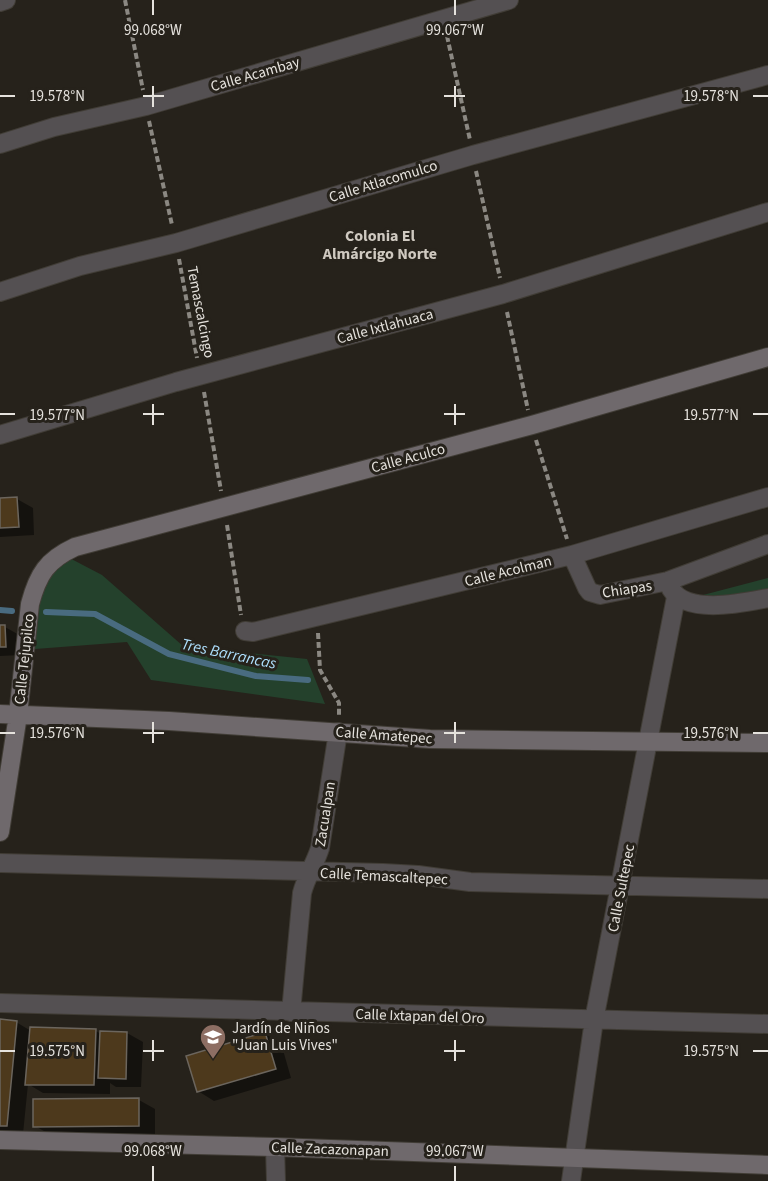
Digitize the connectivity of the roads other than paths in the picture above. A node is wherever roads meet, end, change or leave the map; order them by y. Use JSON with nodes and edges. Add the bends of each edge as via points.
{"nodes":[{"id":1,"x":6,"y":0,"type":"edge"},
{"id":2,"x":509,"y":0,"type":"edge"},
{"id":3,"x":0,"y":2,"type":"edge"},
{"id":4,"x":768,"y":75,"type":"edge"},
{"id":5,"x":0,"y":144,"type":"edge"},
{"id":6,"x":768,"y":212,"type":"edge"},
{"id":7,"x":0,"y":292,"type":"edge"},
{"id":8,"x":768,"y":357,"type":"edge"},
{"id":9,"x":0,"y":435,"type":"edge"},
{"id":10,"x":768,"y":496,"type":"edge"},
{"id":11,"x":768,"y":544,"type":"edge"},
{"id":12,"x":572,"y":555,"type":"junction"},
{"id":13,"x":51,"y":561,"type":"joint"},
{"id":14,"x":672,"y":589,"type":"junction"},
{"id":15,"x":768,"y":598,"type":"edge"},
{"id":16,"x":245,"y":631,"type":"road end"},
{"id":17,"x":0,"y":714,"type":"edge"},
{"id":18,"x":18,"y":715,"type":"junction"},
{"id":19,"x":338,"y":732,"type":"junction"},
{"id":20,"x":647,"y":742,"type":"junction"},
{"id":21,"x":768,"y":743,"type":"edge"},
{"id":22,"x":0,"y":832,"type":"edge"},
{"id":23,"x":0,"y":863,"type":"edge"},
{"id":24,"x":309,"y":872,"type":"junction"},
{"id":25,"x":622,"y":886,"type":"junction"},
{"id":26,"x":768,"y":889,"type":"edge"},
{"id":27,"x":0,"y":1003,"type":"edge"},
{"id":28,"x":291,"y":1012,"type":"junction"},
{"id":29,"x":594,"y":1020,"type":"junction"},
{"id":30,"x":768,"y":1024,"type":"edge"},
{"id":31,"x":0,"y":1140,"type":"edge"},
{"id":32,"x":274,"y":1147,"type":"junction"},
{"id":33,"x":573,"y":1158,"type":"junction"},
{"id":34,"x":768,"y":1165,"type":"edge"},
{"id":35,"x":276,"y":1181,"type":"edge"},
{"id":36,"x":571,"y":1181,"type":"edge"}],
"edges":[{"from":1,"to":3,"type":"street"},
{"from":2,"to":5,"type":"street","name":"Calle Acambay","via":[[146,106]]},
{"from":4,"to":7,"type":"street","name":"Calle Atlacomulco","via":[[473,154]]},
{"from":6,"to":9,"type":"street","name":"Calle Ixtlahuaca","via":[[503,294]]},
{"from":8,"to":13,"type":"street","name":"Calle Aculco","via":[[532,425],[75,547]]},
{"from":10,"to":12,"type":"street","name":"Calle Acolman"},
{"from":11,"to":14,"type":"street","name":"Chiapas"},
{"from":12,"to":14,"type":"street","name":"Chiapas","via":[[587,588],[595,594]]},
{"from":12,"to":16,"type":"street","name":"Calle Acolman"},
{"from":13,"to":18,"type":"street","name":"Calle Tejupilco","via":[[34,587],[30,604]]},
{"from":14,"to":15,"type":"street","name":"Chiapas","via":[[699,605]]},
{"from":14,"to":20,"type":"street","name":"Calle Sultepec"},
{"from":17,"to":18,"type":"street","name":"Calle Amatepec"},
{"from":18,"to":19,"type":"street","name":"Calle Amatepec"},
{"from":18,"to":22,"type":"street","name":"Calle Tejupilco"},
{"from":19,"to":20,"type":"street","name":"Calle Amatepec","via":[[390,738]]},
{"from":19,"to":24,"type":"street","name":"Zacualpan","via":[[320,848]]},
{"from":20,"to":21,"type":"street","name":"Calle Amatepec"},
{"from":20,"to":25,"type":"street","name":"Calle Sultepec"},
{"from":23,"to":24,"type":"street","name":"Calle Temascaltepec"},
{"from":24,"to":25,"type":"street","name":"Calle Temascaltepec"},
{"from":24,"to":28,"type":"street","name":"Zacualpan","via":[[302,893]]},
{"from":25,"to":26,"type":"street","name":"Calle Temascaltepec"},
{"from":25,"to":29,"type":"street","name":"Calle Sultepec"},
{"from":27,"to":28,"type":"street","name":"Calle Ixtapan del Oro"},
{"from":28,"to":29,"type":"street","name":"Calle Ixtapan del Oro"},
{"from":29,"to":30,"type":"street","name":"Calle Ixtapan del Oro"},
{"from":29,"to":33,"type":"street","name":"Calle Sultepec"},
{"from":31,"to":32,"type":"street","name":"Calle Zacazonapan"},
{"from":32,"to":33,"type":"street","name":"Calle Zacazonapan"},
{"from":32,"to":35,"type":"street"},
{"from":33,"to":34,"type":"street","name":"Calle Zacazonapan"},
{"from":33,"to":36,"type":"street","name":"Calle Sultepec"}]}
